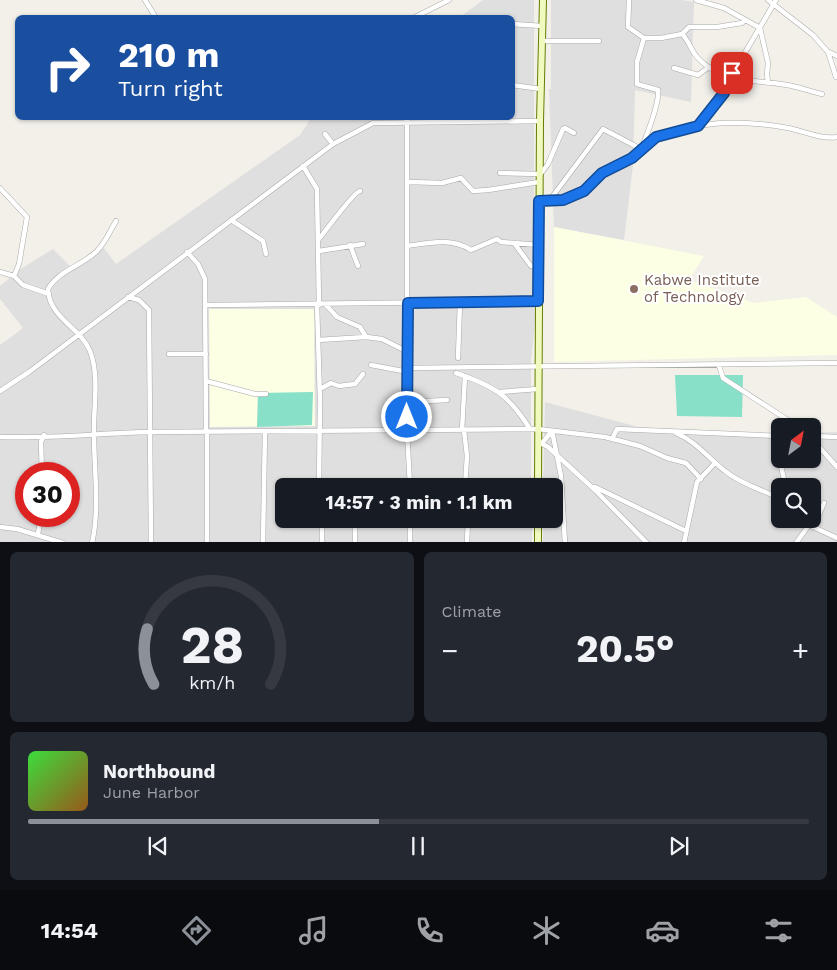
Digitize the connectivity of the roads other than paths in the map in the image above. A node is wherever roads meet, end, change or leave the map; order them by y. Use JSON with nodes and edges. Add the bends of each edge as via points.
{"nodes":[{"id":1,"x":145,"y":0,"type":"edge"},
{"id":2,"x":449,"y":0,"type":"edge"},
{"id":3,"x":543,"y":0,"type":"edge"},
{"id":4,"x":629,"y":0,"type":"edge"},
{"id":5,"x":696,"y":0,"type":"edge"},
{"id":6,"x":768,"y":0,"type":"edge"},
{"id":7,"x":774,"y":2,"type":"edge"},
{"id":8,"x":154,"y":15,"type":"edge"},
{"id":9,"x":419,"y":15,"type":"edge"},
{"id":10,"x":745,"y":20,"type":"junction"},
{"id":11,"x":515,"y":24,"type":"edge"},
{"id":12,"x":542,"y":26,"type":"junction"},
{"id":13,"x":760,"y":28,"type":"junction"},
{"id":14,"x":682,"y":34,"type":"junction"},
{"id":15,"x":644,"y":38,"type":"junction"},
{"id":16,"x":599,"y":40,"type":"dead end"},
{"id":17,"x":542,"y":41,"type":"junction"},
{"id":18,"x":827,"y":50,"type":"junction"},
{"id":19,"x":837,"y":56,"type":"edge"},
{"id":20,"x":709,"y":67,"type":"junction"},
{"id":21,"x":674,"y":68,"type":"dead end"},
{"id":22,"x":836,"y":77,"type":"dead end"},
{"id":23,"x":730,"y":78,"type":"junction"},
{"id":24,"x":768,"y":84,"type":"junction"},
{"id":25,"x":515,"y":85,"type":"edge"},
{"id":26,"x":541,"y":89,"type":"junction"},
{"id":27,"x":822,"y":94,"type":"dead end"},
{"id":28,"x":407,"y":120,"type":"edge"},
{"id":29,"x":540,"y":121,"type":"junction"},
{"id":30,"x":698,"y":126,"type":"junction"},
{"id":31,"x":574,"y":133,"type":"dead end"},
{"id":32,"x":325,"y":134,"type":"dead end"},
{"id":33,"x":837,"y":137,"type":"edge"},
{"id":34,"x":333,"y":144,"type":"junction"},
{"id":35,"x":641,"y":148,"type":"junction"},
{"id":36,"x":303,"y":166,"type":"junction"},
{"id":37,"x":500,"y":173,"type":"dead end"},
{"id":38,"x":539,"y":177,"type":"junction"},
{"id":39,"x":408,"y":182,"type":"junction"},
{"id":40,"x":0,"y":188,"type":"edge"},
{"id":41,"x":360,"y":191,"type":"dead end"},
{"id":42,"x":549,"y":200,"type":"junction"},
{"id":43,"x":539,"y":201,"type":"junction"},
{"id":44,"x":230,"y":220,"type":"junction"},
{"id":45,"x":116,"y":221,"type":"dead end"},
{"id":46,"x":319,"y":239,"type":"junction"},
{"id":47,"x":514,"y":243,"type":"junction"},
{"id":48,"x":363,"y":244,"type":"dead end"},
{"id":49,"x":350,"y":245,"type":"junction"},
{"id":50,"x":539,"y":245,"type":"junction"},
{"id":51,"x":407,"y":246,"type":"junction"},
{"id":52,"x":319,"y":251,"type":"junction"},
{"id":53,"x":187,"y":252,"type":"junction"},
{"id":54,"x":266,"y":254,"type":"dead end"},
{"id":55,"x":358,"y":266,"type":"dead end"},
{"id":56,"x":531,"y":266,"type":"dead end"},
{"id":57,"x":0,"y":272,"type":"edge"},
{"id":58,"x":14,"y":276,"type":"junction"},
{"id":59,"x":48,"y":294,"type":"junction"},
{"id":60,"x":128,"y":297,"type":"junction"},
{"id":61,"x":538,"y":301,"type":"junction"},
{"id":62,"x":460,"y":302,"type":"junction"},
{"id":63,"x":408,"y":303,"type":"junction"},
{"id":64,"x":206,"y":305,"type":"junction"},
{"id":65,"x":318,"y":305,"type":"junction"},
{"id":66,"x":326,"y":305,"type":"junction"},
{"id":67,"x":79,"y":334,"type":"junction"},
{"id":68,"x":366,"y":337,"type":"junction"},
{"id":69,"x":318,"y":340,"type":"junction"},
{"id":70,"x":408,"y":352,"type":"junction"},
{"id":71,"x":169,"y":354,"type":"dead end"},
{"id":72,"x":206,"y":354,"type":"junction"},
{"id":73,"x":458,"y":358,"type":"dead end"},
{"id":74,"x":837,"y":364,"type":"edge"},
{"id":75,"x":371,"y":365,"type":"dead end"},
{"id":76,"x":719,"y":366,"type":"junction"},
{"id":77,"x":538,"y":367,"type":"junction"},
{"id":78,"x":408,"y":370,"type":"junction"},
{"id":79,"x":456,"y":373,"type":"dead end"},
{"id":80,"x":363,"y":374,"type":"dead end"},
{"id":81,"x":465,"y":376,"type":"junction"},
{"id":82,"x":206,"y":381,"type":"junction"},
{"id":83,"x":320,"y":389,"type":"junction"},
{"id":84,"x":538,"y":389,"type":"junction"},
{"id":85,"x":0,"y":391,"type":"edge"},
{"id":86,"x":498,"y":392,"type":"junction"},
{"id":87,"x":266,"y":394,"type":"dead end"},
{"id":88,"x":447,"y":400,"type":"dead end"},
{"id":89,"x":407,"y":402,"type":"junction"},
{"id":90,"x":786,"y":418,"type":"edge"},
{"id":91,"x":530,"y":429,"type":"junction"},
{"id":92,"x":538,"y":429,"type":"junction"},
{"id":93,"x":463,"y":430,"type":"junction"},
{"id":94,"x":552,"y":430,"type":"junction"},
{"id":95,"x":671,"y":430,"type":"junction"},
{"id":96,"x":206,"y":431,"type":"junction"},
{"id":97,"x":265,"y":431,"type":"junction"},
{"id":98,"x":320,"y":431,"type":"junction"},
{"id":99,"x":407,"y":431,"type":"junction"},
{"id":100,"x":151,"y":432,"type":"junction"},
{"id":101,"x":94,"y":433,"type":"junction"},
{"id":102,"x":44,"y":436,"type":"junction"},
{"id":103,"x":771,"y":436,"type":"edge"},
{"id":104,"x":0,"y":437,"type":"edge"},
{"id":105,"x":821,"y":438,"type":"edge"},
{"id":106,"x":837,"y":438,"type":"edge"},
{"id":107,"x":612,"y":439,"type":"junction"},
{"id":108,"x":540,"y":442,"type":"junction"},
{"id":109,"x":821,"y":448,"type":"edge"},
{"id":110,"x":558,"y":457,"type":"junction"},
{"id":111,"x":42,"y":462,"type":"edge"},
{"id":112,"x":715,"y":463,"type":"junction"},
{"id":113,"x":836,"y":464,"type":"edge"},
{"id":114,"x":319,"y":478,"type":"edge"},
{"id":115,"x":410,"y":478,"type":"edge"},
{"id":116,"x":466,"y":478,"type":"edge"},
{"id":117,"x":538,"y":478,"type":"edge"},
{"id":118,"x":701,"y":479,"type":"junction"},
{"id":119,"x":589,"y":484,"type":"junction"},
{"id":120,"x":771,"y":495,"type":"edge"},
{"id":121,"x":824,"y":502,"type":"dead end"},
{"id":122,"x":821,"y":509,"type":"edge"},
{"id":123,"x":0,"y":527,"type":"edge"},
{"id":124,"x":39,"y":527,"type":"edge"},
{"id":125,"x":322,"y":528,"type":"edge"},
{"id":126,"x":356,"y":528,"type":"edge"},
{"id":127,"x":410,"y":528,"type":"edge"},
{"id":128,"x":468,"y":528,"type":"edge"},
{"id":129,"x":538,"y":528,"type":"edge"},
{"id":130,"x":808,"y":528,"type":"edge"},
{"id":131,"x":816,"y":528,"type":"edge"},
{"id":132,"x":686,"y":531,"type":"junction"},
{"id":133,"x":38,"y":534,"type":"junction"},
{"id":134,"x":837,"y":538,"type":"edge"},
{"id":135,"x":63,"y":542,"type":"edge"},
{"id":136,"x":92,"y":542,"type":"edge"},
{"id":137,"x":151,"y":542,"type":"edge"},
{"id":138,"x":208,"y":542,"type":"edge"},
{"id":139,"x":263,"y":542,"type":"edge"},
{"id":140,"x":322,"y":542,"type":"edge"},
{"id":141,"x":355,"y":542,"type":"edge"},
{"id":142,"x":410,"y":542,"type":"edge"},
{"id":143,"x":467,"y":542,"type":"edge"},
{"id":144,"x":538,"y":542,"type":"edge"},
{"id":145,"x":565,"y":542,"type":"edge"},
{"id":146,"x":644,"y":542,"type":"edge"},
{"id":147,"x":684,"y":542,"type":"edge"},
{"id":148,"x":796,"y":542,"type":"edge"}],
"edges":[{"from":1,"to":8,"type":"street"},
{"from":2,"to":9,"type":"street"},
{"from":3,"to":12,"type":"street"},
{"from":4,"to":15,"type":"street","via":[[628,27]]},
{"from":5,"to":10,"type":"street","via":[[724,8]]},
{"from":6,"to":7,"type":"street"},
{"from":7,"to":13,"type":"street"},
{"from":7,"to":18,"type":"street"},
{"from":10,"to":13,"type":"street"},
{"from":10,"to":14,"type":"street","via":[[725,26],[688,27]]},
{"from":11,"to":12,"type":"street"},
{"from":12,"to":17,"type":"street"},
{"from":13,"to":23,"type":"street"},
{"from":13,"to":24,"type":"street","via":[[768,63]]},
{"from":14,"to":15,"type":"street"},
{"from":14,"to":20,"type":"street","via":[[697,57]]},
{"from":15,"to":35,"type":"street","via":[[637,62],[637,84],[658,90],[659,95]]},
{"from":16,"to":17,"type":"street"},
{"from":17,"to":26,"type":"street"},
{"from":18,"to":19,"type":"street"},
{"from":18,"to":22,"type":"street"},
{"from":20,"to":21,"type":"street","via":[[698,74]]},
{"from":20,"to":23,"type":"street"},
{"from":23,"to":24,"type":"street"},
{"from":23,"to":30,"type":"street","via":[[724,93]]},
{"from":24,"to":27,"type":"street"},
{"from":25,"to":26,"type":"street"},
{"from":26,"to":29,"type":"street"},
{"from":28,"to":29,"type":"street"},
{"from":28,"to":34,"type":"street","via":[[373,122]]},
{"from":28,"to":39,"type":"street"},
{"from":29,"to":38,"type":"street"},
{"from":30,"to":33,"type":"street","via":[[724,122],[760,124]]},
{"from":30,"to":35,"type":"street","via":[[661,135]]},
{"from":31,"to":38,"type":"street","via":[[563,129]]},
{"from":32,"to":34,"type":"street"},
{"from":34,"to":36,"type":"street"},
{"from":35,"to":42,"type":"street","via":[[632,158],[602,173],[584,191],[567,199]]},
{"from":35,"to":42,"type":"street","via":[[603,129]]},
{"from":36,"to":44,"type":"street"},
{"from":36,"to":46,"type":"street","via":[[316,189]]},
{"from":37,"to":38,"type":"street"},
{"from":38,"to":39,"type":"street","via":[[472,191],[461,178],[442,182]]},
{"from":38,"to":43,"type":"street"},
{"from":39,"to":51,"type":"street"},
{"from":40,"to":58,"type":"street","via":[[27,217]]},
{"from":41,"to":46,"type":"street","via":[[354,193]]},
{"from":42,"to":43,"type":"street"},
{"from":43,"to":50,"type":"street"},
{"from":44,"to":53,"type":"street"},
{"from":44,"to":54,"type":"street","via":[[263,241]]},
{"from":45,"to":59,"type":"street","via":[[99,250],[57,277]]},
{"from":46,"to":52,"type":"street"},
{"from":47,"to":50,"type":"street"},
{"from":47,"to":51,"type":"street","via":[[493,240],[471,250],[461,244],[438,241]]},
{"from":47,"to":56,"type":"street"},
{"from":48,"to":49,"type":"street"},
{"from":49,"to":52,"type":"street"},
{"from":49,"to":55,"type":"street"},
{"from":50,"to":61,"type":"street"},
{"from":51,"to":63,"type":"street"},
{"from":52,"to":65,"type":"street"},
{"from":53,"to":60,"type":"street"},
{"from":53,"to":64,"type":"street","via":[[205,279]]},
{"from":57,"to":58,"type":"street"},
{"from":58,"to":59,"type":"street","via":[[23,285]]},
{"from":59,"to":67,"type":"street","via":[[56,312]]},
{"from":60,"to":67,"type":"street"},
{"from":60,"to":100,"type":"street","via":[[139,300],[149,310]]},
{"from":61,"to":62,"type":"street"},
{"from":61,"to":77,"type":"street"},
{"from":62,"to":63,"type":"street"},
{"from":62,"to":73,"type":"street"},
{"from":63,"to":66,"type":"street"},
{"from":63,"to":70,"type":"street"},
{"from":64,"to":65,"type":"street"},
{"from":64,"to":72,"type":"street"},
{"from":65,"to":66,"type":"street"},
{"from":65,"to":69,"type":"street"},
{"from":66,"to":68,"type":"street","via":[[337,317],[360,327]]},
{"from":67,"to":85,"type":"street"},
{"from":67,"to":101,"type":"street","via":[[87,343],[95,367]]},
{"from":68,"to":69,"type":"street"},
{"from":68,"to":70,"type":"street","via":[[382,339]]},
{"from":69,"to":83,"type":"street"},
{"from":70,"to":78,"type":"street"},
{"from":71,"to":72,"type":"street"},
{"from":72,"to":82,"type":"street"},
{"from":74,"to":76,"type":"street"},
{"from":75,"to":78,"type":"street"},
{"from":76,"to":77,"type":"street"},
{"from":76,"to":90,"type":"street","via":[[723,378]]},
{"from":77,"to":78,"type":"street"},
{"from":77,"to":84,"type":"street"},
{"from":78,"to":89,"type":"street"},
{"from":79,"to":81,"type":"street"},
{"from":80,"to":83,"type":"street","via":[[355,384],[339,386],[331,383]]},
{"from":81,"to":86,"type":"street"},
{"from":81,"to":93,"type":"street"},
{"from":82,"to":87,"type":"street"},
{"from":82,"to":96,"type":"street"},
{"from":83,"to":98,"type":"street"},
{"from":84,"to":86,"type":"street"},
{"from":84,"to":92,"type":"street"},
{"from":86,"to":91,"type":"street","via":[[511,401]]},
{"from":88,"to":89,"type":"street"},
{"from":89,"to":99,"type":"street"},
{"from":91,"to":92,"type":"street"},
{"from":91,"to":93,"type":"street"},
{"from":92,"to":94,"type":"street"},
{"from":92,"to":108,"type":"street"},
{"from":93,"to":99,"type":"street"},
{"from":93,"to":116,"type":"street","via":[[467,456]]},
{"from":94,"to":107,"type":"street"},
{"from":94,"to":108,"type":"street"},
{"from":94,"to":110,"type":"street"},
{"from":95,"to":103,"type":"street"},
{"from":95,"to":107,"type":"street","via":[[617,429]]},
{"from":95,"to":112,"type":"street","via":[[697,445]]},
{"from":96,"to":97,"type":"street"},
{"from":96,"to":100,"type":"street"},
{"from":96,"to":138,"type":"street"},
{"from":97,"to":98,"type":"street"},
{"from":97,"to":139,"type":"street"},
{"from":98,"to":99,"type":"street"},
{"from":98,"to":114,"type":"street"},
{"from":99,"to":115,"type":"street"},
{"from":100,"to":101,"type":"street"},
{"from":100,"to":137,"type":"street"},
{"from":101,"to":102,"type":"street"},
{"from":101,"to":136,"type":"street","via":[[96,518]]},
{"from":102,"to":104,"type":"street"},
{"from":102,"to":111,"type":"street"},
{"from":105,"to":106,"type":"street"},
{"from":107,"to":118,"type":"street","via":[[686,463]]},
{"from":108,"to":110,"type":"street"},
{"from":108,"to":117,"type":"street"},
{"from":109,"to":113,"type":"street"},
{"from":110,"to":119,"type":"street"},
{"from":110,"to":145,"type":"street"},
{"from":112,"to":118,"type":"street"},
{"from":112,"to":120,"type":"street","via":[[741,482]]},
{"from":118,"to":132,"type":"street","via":[[695,489]]},
{"from":119,"to":132,"type":"street"},
{"from":119,"to":146,"type":"street"},
{"from":121,"to":122,"type":"street"},
{"from":123,"to":133,"type":"street"},
{"from":124,"to":133,"type":"street"},
{"from":125,"to":140,"type":"street"},
{"from":126,"to":141,"type":"street"},
{"from":127,"to":142,"type":"street"},
{"from":128,"to":143,"type":"street"},
{"from":129,"to":144,"type":"street"},
{"from":130,"to":148,"type":"street"},
{"from":131,"to":134,"type":"street"},
{"from":132,"to":147,"type":"street"},
{"from":133,"to":135,"type":"street"}]}
